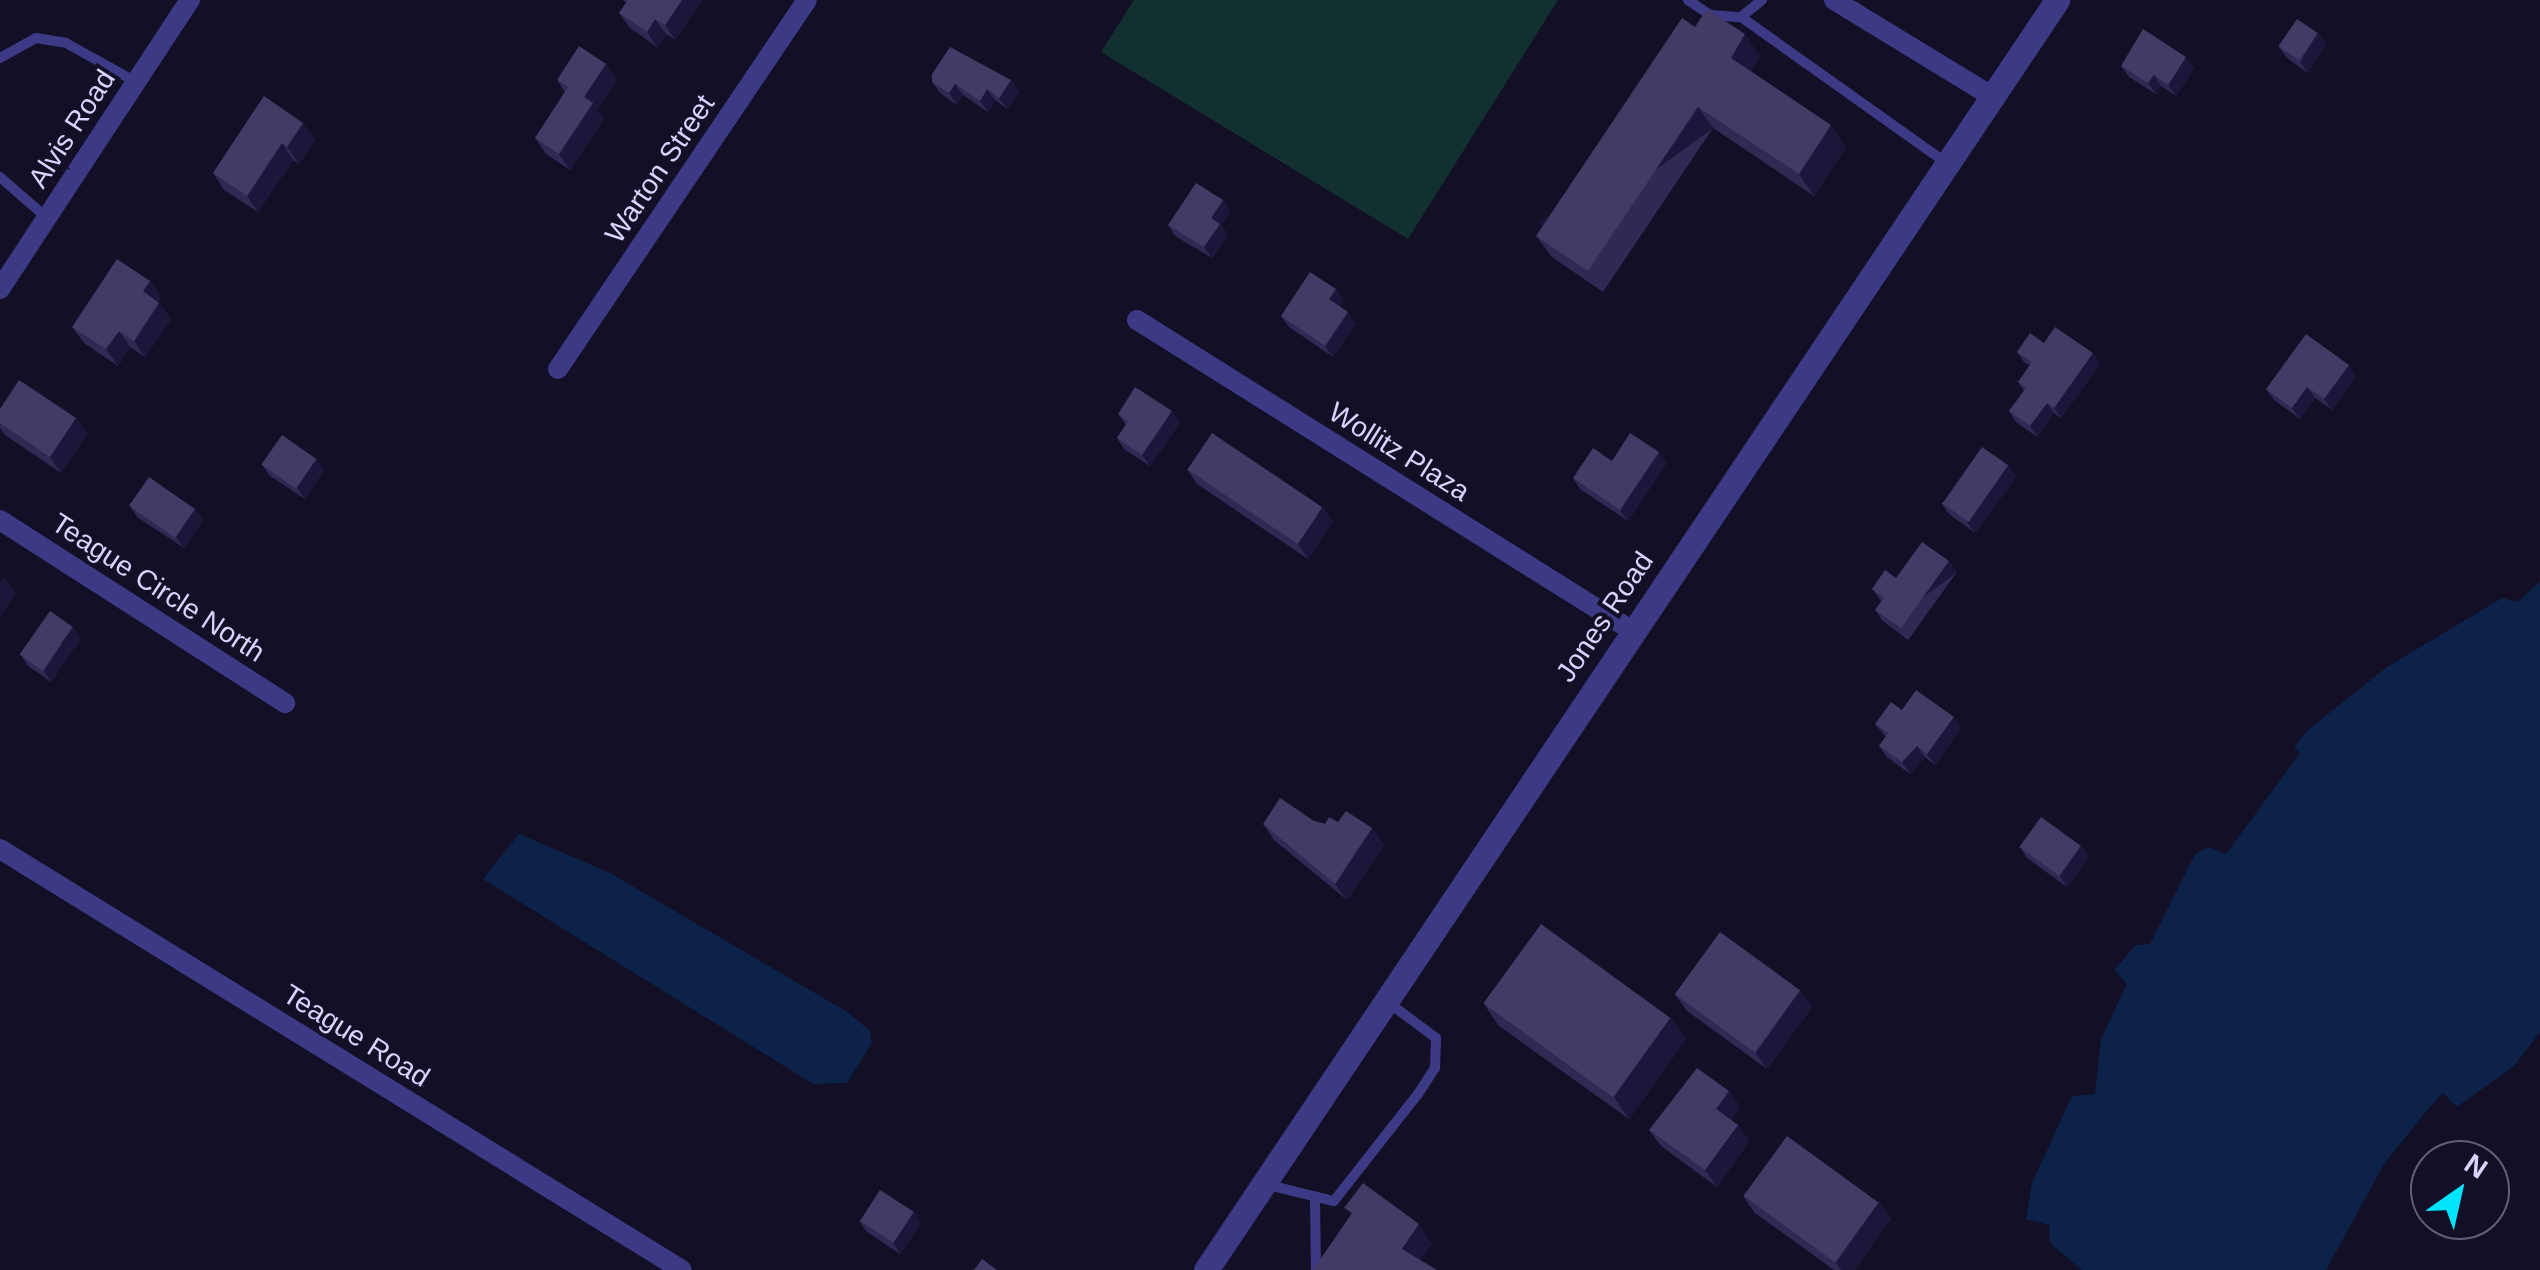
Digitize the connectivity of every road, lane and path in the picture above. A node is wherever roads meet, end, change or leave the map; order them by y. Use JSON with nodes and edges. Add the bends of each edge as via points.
{"nodes":[{"id":1,"x":190,"y":0,"type":"edge"},
{"id":2,"x":807,"y":0,"type":"edge"},
{"id":3,"x":1688,"y":0,"type":"edge"},
{"id":4,"x":1762,"y":0,"type":"edge"},
{"id":5,"x":1834,"y":0,"type":"edge"},
{"id":6,"x":2058,"y":0,"type":"edge"},
{"id":7,"x":1741,"y":17,"type":"junction"},
{"id":8,"x":0,"y":58,"type":"edge"},
{"id":9,"x":136,"y":82,"type":"junction"},
{"id":10,"x":1993,"y":97,"type":"junction"},
{"id":11,"x":1948,"y":164,"type":"junction"},
{"id":12,"x":0,"y":177,"type":"edge"},
{"id":13,"x":46,"y":218,"type":"junction"},
{"id":14,"x":0,"y":289,"type":"edge"},
{"id":15,"x":1137,"y":320,"type":"dead end"},
{"id":16,"x":558,"y":369,"type":"dead end"},
{"id":17,"x":0,"y":520,"type":"edge"},
{"id":18,"x":1631,"y":630,"type":"junction"},
{"id":19,"x":285,"y":703,"type":"dead end"},
{"id":20,"x":0,"y":849,"type":"edge"},
{"id":21,"x":1386,"y":1000,"type":"junction"},
{"id":22,"x":1263,"y":1184,"type":"junction"},
{"id":23,"x":1315,"y":1200,"type":"junction"},
{"id":24,"x":682,"y":1270,"type":"edge"},
{"id":25,"x":1206,"y":1270,"type":"edge"},
{"id":26,"x":1316,"y":1270,"type":"edge"}],
"edges":[{"from":1,"to":9,"type":"street","name":"Alvis Road"},
{"from":2,"to":16,"type":"street","name":"Warton Street"},
{"from":3,"to":7,"type":"lane","via":[[1710,15]]},
{"from":4,"to":7,"type":"lane"},
{"from":5,"to":10,"type":"street"},
{"from":6,"to":10,"type":"street","name":"Jones Road"},
{"from":7,"to":11,"type":"lane"},
{"from":8,"to":9,"type":"lane","via":[[26,42],[51,41],[102,59]]},
{"from":9,"to":13,"type":"street","name":"Alvis Road"},
{"from":10,"to":11,"type":"street","name":"Jones Road"},
{"from":11,"to":18,"type":"street","name":"Jones Road"},
{"from":12,"to":13,"type":"lane"},
{"from":13,"to":14,"type":"street","name":"Alvis Road"},
{"from":15,"to":18,"type":"street","name":"Wollitz Plaza"},
{"from":17,"to":19,"type":"street","name":"Teague Circle North"},
{"from":18,"to":21,"type":"street","name":"Jones Road"},
{"from":20,"to":24,"type":"street","name":"Teague Road"},
{"from":21,"to":22,"type":"street","name":"Jones Road"},
{"from":21,"to":23,"type":"lane","via":[[1436,1038],[1435,1068],[1350,1186],[1334,1201]]},
{"from":22,"to":23,"type":"lane"},
{"from":22,"to":25,"type":"street","name":"Jones Road"},
{"from":23,"to":26,"type":"lane"}]}
